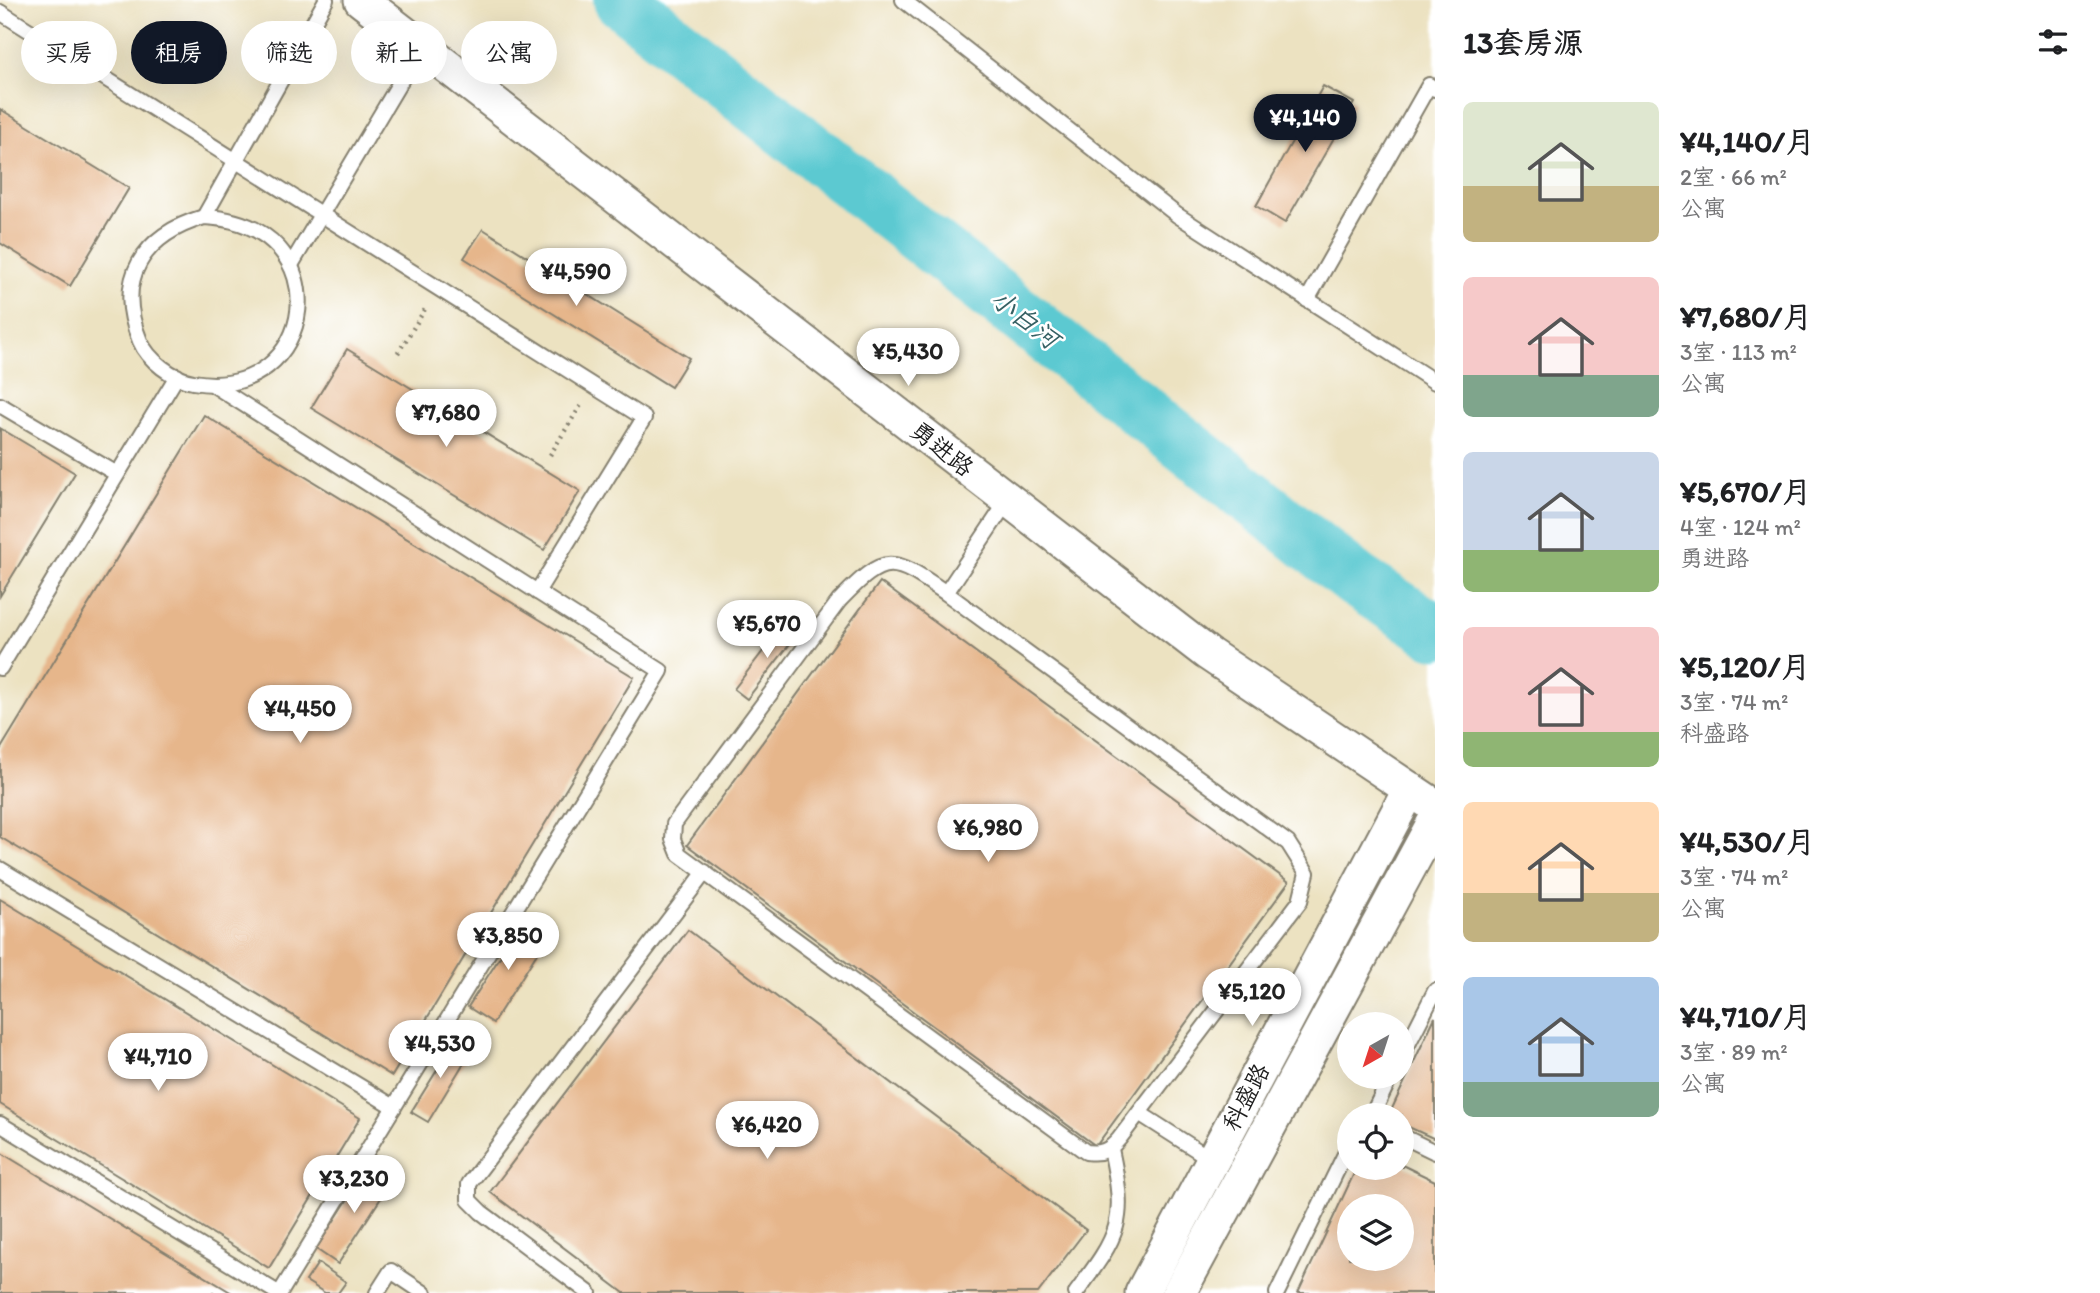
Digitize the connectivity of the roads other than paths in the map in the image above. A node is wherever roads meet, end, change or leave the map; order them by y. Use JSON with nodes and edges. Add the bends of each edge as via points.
{"nodes":[{"id":1,"x":327,"y":0,"type":"edge"},
{"id":2,"x":361,"y":0,"type":"edge"},
{"id":3,"x":903,"y":0,"type":"edge"},
{"id":4,"x":0,"y":12,"type":"edge"},
{"id":5,"x":388,"y":21,"type":"edge"},
{"id":6,"x":447,"y":66,"type":"edge"},
{"id":7,"x":400,"y":84,"type":"edge"},
{"id":8,"x":1435,"y":89,"type":"edge"},
{"id":9,"x":236,"y":160,"type":"junction"},
{"id":10,"x":321,"y":214,"type":"junction"},
{"id":11,"x":204,"y":216,"type":"junction"},
{"id":12,"x":290,"y":265,"type":"junction"},
{"id":13,"x":1307,"y":300,"type":"junction"},
{"id":14,"x":177,"y":376,"type":"junction"},
{"id":15,"x":1435,"y":382,"type":"edge"},
{"id":16,"x":215,"y":386,"type":"junction"},
{"id":17,"x":0,"y":405,"type":"edge"},
{"id":18,"x":117,"y":474,"type":"junction"},
{"id":19,"x":1008,"y":500,"type":"junction"},
{"id":20,"x":537,"y":592,"type":"junction"},
{"id":21,"x":946,"y":593,"type":"junction"},
{"id":22,"x":0,"y":668,"type":"edge"},
{"id":23,"x":1429,"y":802,"type":"edge"},
{"id":24,"x":0,"y":869,"type":"edge"},
{"id":25,"x":705,"y":872,"type":"junction"},
{"id":26,"x":1435,"y":991,"type":"edge"},
{"id":27,"x":1414,"y":1032,"type":"edge"},
{"id":28,"x":394,"y":1107,"type":"junction"},
{"id":29,"x":1139,"y":1113,"type":"junction"},
{"id":30,"x":0,"y":1124,"type":"edge"},
{"id":31,"x":1414,"y":1142,"type":"edge"},
{"id":32,"x":1111,"y":1149,"type":"junction"},
{"id":33,"x":1435,"y":1152,"type":"edge"},
{"id":34,"x":1213,"y":1160,"type":"junction"},
{"id":35,"x":1337,"y":1170,"type":"edge"},
{"id":36,"x":1241,"y":1178,"type":"junction"},
{"id":37,"x":279,"y":1293,"type":"edge"},
{"id":38,"x":377,"y":1293,"type":"edge"},
{"id":39,"x":424,"y":1293,"type":"edge"},
{"id":40,"x":589,"y":1293,"type":"edge"},
{"id":41,"x":1076,"y":1293,"type":"edge"},
{"id":42,"x":1142,"y":1293,"type":"edge"},
{"id":43,"x":1179,"y":1293,"type":"edge"},
{"id":44,"x":1277,"y":1293,"type":"edge"}],
"edges":[{"from":1,"to":9,"type":"lane"},
{"from":2,"to":5,"type":"street","name":"勇进路"},
{"from":3,"to":13,"type":"lane","via":[[1177,215]]},
{"from":4,"to":9,"type":"lane"},
{"from":6,"to":19,"type":"street","name":"勇进路"},
{"from":7,"to":10,"type":"lane"},
{"from":8,"to":13,"type":"lane","via":[[1429,85]]},
{"from":9,"to":10,"type":"lane"},
{"from":9,"to":11,"type":"lane"},
{"from":10,"to":12,"type":"lane"},
{"from":10,"to":20,"type":"lane","via":[[645,418]]},
{"from":11,"to":12,"type":"lane","via":[[230,218],[255,227],[276,243]]},
{"from":11,"to":14,"type":"lane","via":[[177,225],[154,241],[137,265],[130,292],[132,320],[143,346],[162,368]]},
{"from":12,"to":16,"type":"lane","via":[[299,292],[297,320],[286,347],[267,368],[242,381]]},
{"from":13,"to":15,"type":"lane"},
{"from":14,"to":16,"type":"lane"},
{"from":14,"to":18,"type":"lane"},
{"from":16,"to":20,"type":"lane"},
{"from":17,"to":18,"type":"lane"},
{"from":18,"to":22,"type":"lane"},
{"from":19,"to":21,"type":"lane"},
{"from":19,"to":23,"type":"street","name":"勇进路","via":[[1207,653]]},
{"from":20,"to":28,"type":"lane","via":[[661,671]]},
{"from":21,"to":25,"type":"lane","via":[[906,566],[891,563],[877,567],[839,601],[674,824],[673,839],[679,853]]},
{"from":21,"to":29,"type":"lane","via":[[1288,842],[1307,873],[1300,901]]},
{"from":23,"to":34,"type":"street","name":"科盛路"},
{"from":23,"to":36,"type":"street","name":"科盛路"},
{"from":24,"to":28,"type":"lane"},
{"from":25,"to":32,"type":"lane","via":[[1086,1152]]},
{"from":25,"to":40,"type":"lane","via":[[469,1184],[468,1200],[481,1212]]},
{"from":26,"to":27,"type":"lane"},
{"from":28,"to":37,"type":"lane"},
{"from":29,"to":32,"type":"lane"},
{"from":29,"to":34,"type":"lane"},
{"from":30,"to":37,"type":"lane"},
{"from":31,"to":33,"type":"lane"},
{"from":32,"to":41,"type":"lane","via":[[1121,1193],[1120,1220],[1115,1237]]},
{"from":34,"to":36,"type":"lane"},
{"from":34,"to":42,"type":"street","name":"科盛路"},
{"from":35,"to":44,"type":"lane"},
{"from":36,"to":43,"type":"street","name":"科盛路"},
{"from":38,"to":39,"type":"lane","via":[[391,1271]]}]}
